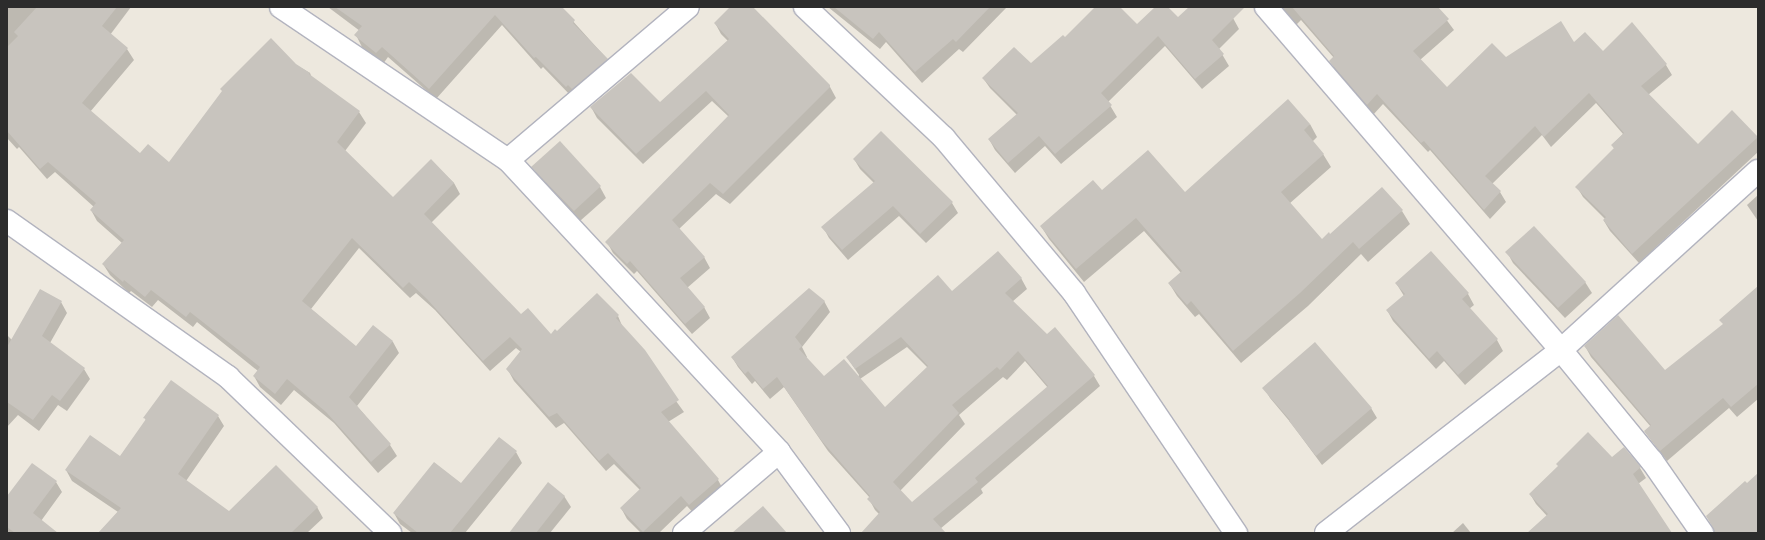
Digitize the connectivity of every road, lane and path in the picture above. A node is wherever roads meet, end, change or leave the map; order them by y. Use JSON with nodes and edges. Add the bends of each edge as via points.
{"nodes":[{"id":1,"x":281,"y":7,"type":"edge"},
{"id":2,"x":688,"y":7,"type":"edge"},
{"id":3,"x":805,"y":7,"type":"edge"},
{"id":4,"x":1266,"y":7,"type":"edge"},
{"id":5,"x":508,"y":160,"type":"junction"},
{"id":6,"x":1758,"y":170,"type":"edge"},
{"id":7,"x":7,"y":221,"type":"edge"},
{"id":8,"x":1561,"y":350,"type":"junction"},
{"id":9,"x":780,"y":452,"type":"junction"},
{"id":10,"x":390,"y":533,"type":"edge"},
{"id":11,"x":684,"y":533,"type":"edge"},
{"id":12,"x":839,"y":533,"type":"edge"},
{"id":13,"x":1236,"y":533,"type":"edge"},
{"id":14,"x":1326,"y":533,"type":"edge"},
{"id":15,"x":1702,"y":533,"type":"edge"}],
"edges":[{"from":1,"to":5,"type":"street"},
{"from":2,"to":5,"type":"street"},
{"from":3,"to":13,"type":"street","via":[[944,138],[1074,293]]},
{"from":4,"to":8,"type":"street"},
{"from":5,"to":9,"type":"street"},
{"from":6,"to":8,"type":"street"},
{"from":7,"to":10,"type":"street","via":[[228,377]]},
{"from":8,"to":14,"type":"street"},
{"from":8,"to":15,"type":"street","via":[[1652,461]]},
{"from":9,"to":11,"type":"street"},
{"from":9,"to":12,"type":"street"}]}
